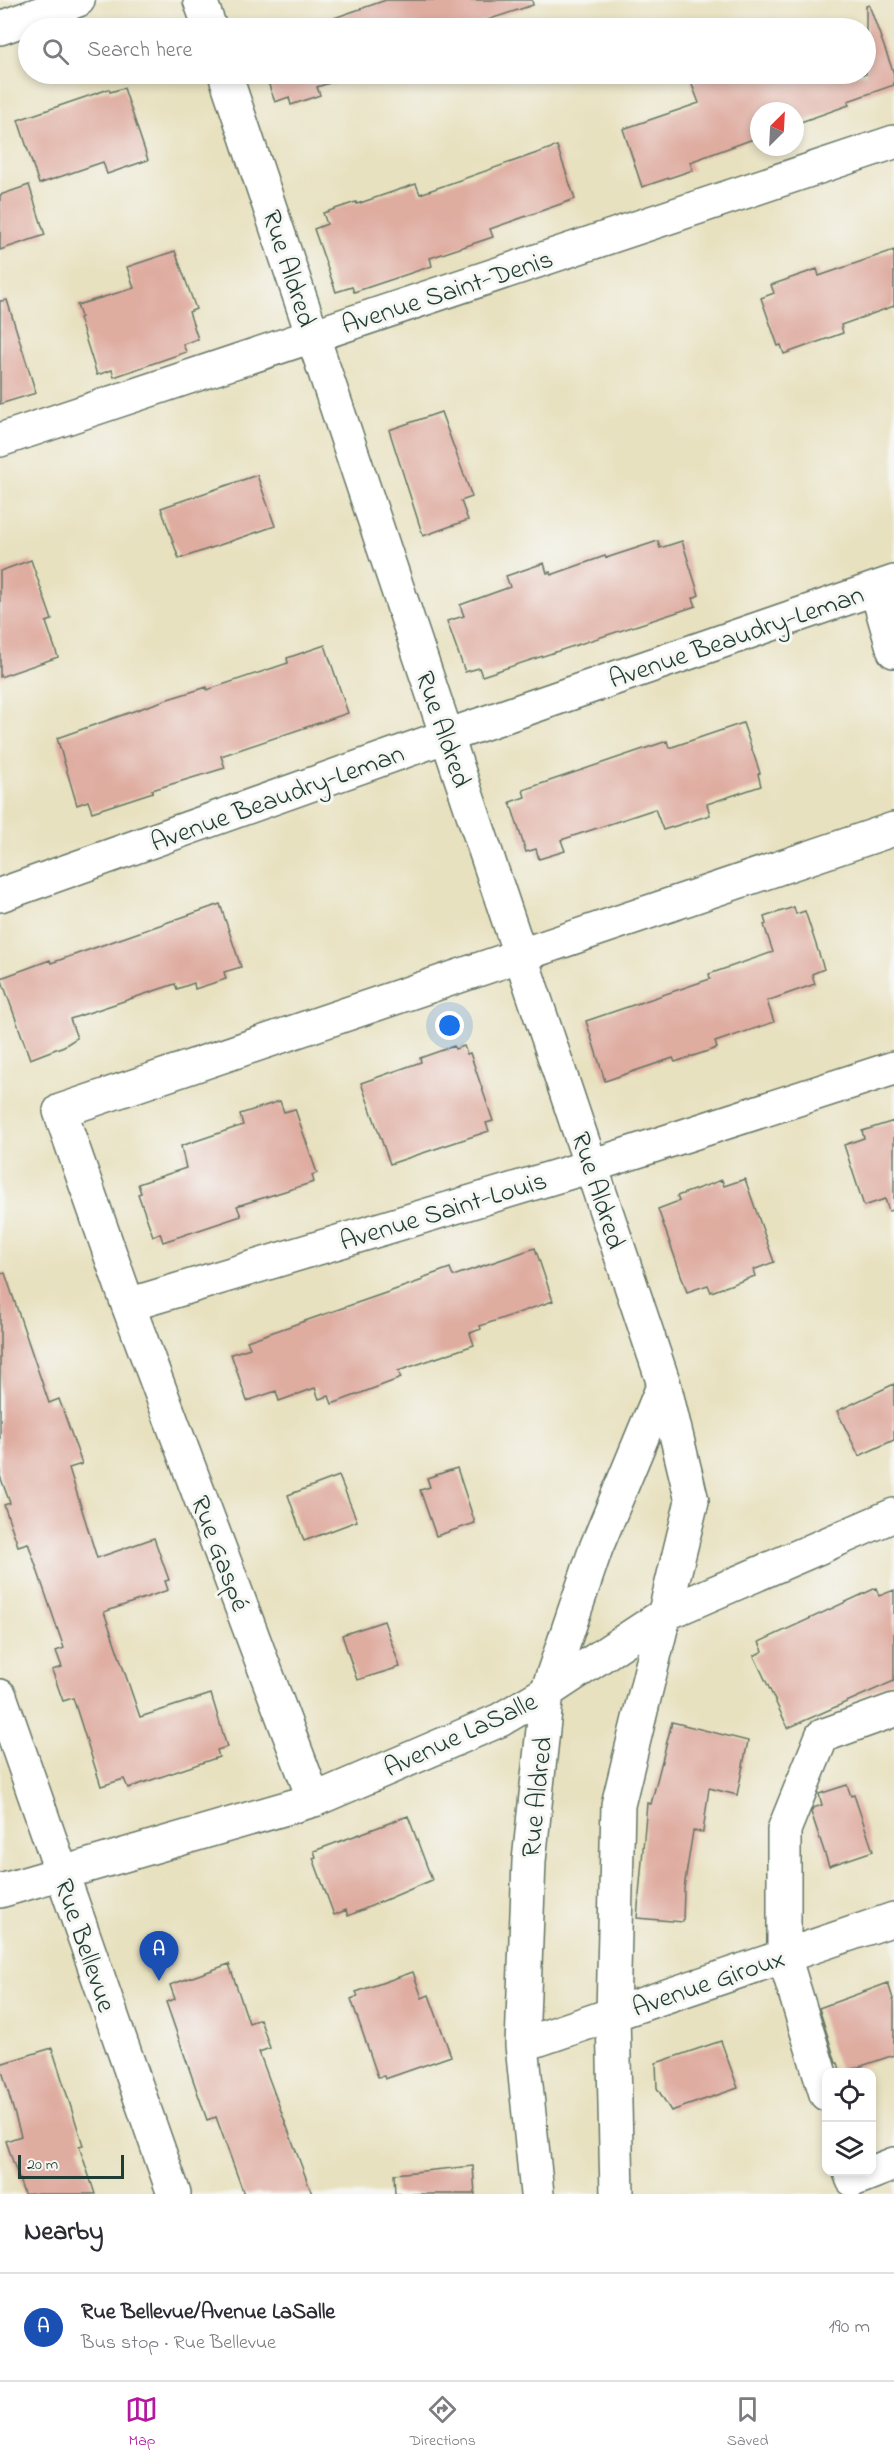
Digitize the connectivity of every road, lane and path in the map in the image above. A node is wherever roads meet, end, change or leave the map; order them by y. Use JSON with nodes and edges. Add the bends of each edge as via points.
{"nodes":[{"id":1,"x":78,"y":0,"type":"edge"},
{"id":2,"x":200,"y":0,"type":"edge"},
{"id":3,"x":28,"y":18,"type":"edge"},
{"id":4,"x":206,"y":18,"type":"edge"},
{"id":5,"x":18,"y":22,"type":"edge"},
{"id":6,"x":0,"y":28,"type":"edge"},
{"id":7,"x":228,"y":84,"type":"edge"},
{"id":8,"x":894,"y":142,"type":"edge"},
{"id":9,"x":313,"y":336,"type":"junction"},
{"id":10,"x":0,"y":440,"type":"edge"},
{"id":11,"x":885,"y":585,"type":"edge"},
{"id":12,"x":894,"y":651,"type":"edge"},
{"id":13,"x":447,"y":736,"type":"junction"},
{"id":14,"x":894,"y":829,"type":"edge"},
{"id":15,"x":0,"y":895,"type":"edge"},
{"id":16,"x":520,"y":956,"type":"junction"},
{"id":17,"x":894,"y":1068,"type":"edge"},
{"id":18,"x":591,"y":1166,"type":"junction"},
{"id":19,"x":128,"y":1305,"type":"junction"},
{"id":20,"x":663,"y":1384,"type":"junction"},
{"id":21,"x":894,"y":1515,"type":"edge"},
{"id":22,"x":665,"y":1614,"type":"junction"},
{"id":23,"x":547,"y":1692,"type":"junction"},
{"id":24,"x":0,"y":1696,"type":"edge"},
{"id":25,"x":894,"y":1710,"type":"edge"},
{"id":26,"x":314,"y":1800,"type":"junction"},
{"id":27,"x":61,"y":1874,"type":"junction"},
{"id":28,"x":0,"y":1891,"type":"edge"},
{"id":29,"x":894,"y":1919,"type":"edge"},
{"id":30,"x":784,"y":1956,"type":"junction"},
{"id":31,"x":613,"y":2014,"type":"junction"},
{"id":32,"x":522,"y":2045,"type":"junction"},
{"id":33,"x":822,"y":2081,"type":"edge"},
{"id":34,"x":894,"y":2164,"type":"edge"},
{"id":35,"x":876,"y":2171,"type":"edge"},
{"id":36,"x":852,"y":2176,"type":"edge"},
{"id":37,"x":863,"y":2176,"type":"edge"},
{"id":38,"x":174,"y":2194,"type":"edge"},
{"id":39,"x":537,"y":2194,"type":"edge"},
{"id":40,"x":617,"y":2194,"type":"edge"}],
"edges":[{"from":1,"to":3,"type":"street"},
{"from":2,"to":4,"type":"street"},
{"from":5,"to":6,"type":"street"},
{"from":7,"to":9,"type":"street","name":"Rue Aldred"},
{"from":8,"to":9,"type":"street","name":"Avenue Saint-Denis"},
{"from":9,"to":10,"type":"street","name":"Avenue Saint-Denis"},
{"from":9,"to":13,"type":"street","name":"Rue Aldred"},
{"from":11,"to":12,"type":"street"},
{"from":11,"to":13,"type":"street","name":"Avenue Beaudry-Leman"},
{"from":13,"to":15,"type":"street","name":"Avenue Beaudry-Leman"},
{"from":13,"to":16,"type":"street","name":"Rue Aldred"},
{"from":14,"to":16,"type":"street"},
{"from":16,"to":18,"type":"street","name":"Rue Aldred"},
{"from":16,"to":19,"type":"street","name":"Rue Gaspé","via":[[60,1111]]},
{"from":17,"to":18,"type":"street","name":"Avenue Saint-Louis"},
{"from":18,"to":19,"type":"street","name":"Avenue Saint-Louis"},
{"from":18,"to":20,"type":"street","name":"Rue Aldred"},
{"from":19,"to":26,"type":"street","name":"Rue Gaspé"},
{"from":20,"to":22,"type":"street","name":"Rue Aldred","via":[[692,1500]]},
{"from":20,"to":23,"type":"street","name":"Rue Aldred","via":[[596,1548]]},
{"from":21,"to":22,"type":"street","name":"Avenue LaSalle"},
{"from":22,"to":23,"type":"street","name":"Avenue LaSalle"},
{"from":22,"to":31,"type":"street","name":"Rue Aldred","via":[[618,1805]]},
{"from":23,"to":26,"type":"street","name":"Avenue LaSalle","via":[[500,1720]]},
{"from":23,"to":32,"type":"street","name":"Rue Aldred","via":[[529,1861]]},
{"from":24,"to":27,"type":"street","name":"Rue Bellevue"},
{"from":25,"to":30,"type":"street","via":[[822,1736],[784,1830]]},
{"from":26,"to":27,"type":"street","name":"Avenue LaSalle"},
{"from":27,"to":28,"type":"street","name":"Avenue LaSalle"},
{"from":27,"to":38,"type":"street","name":"Rue Bellevue"},
{"from":29,"to":30,"type":"street","name":"Avenue Giroux"},
{"from":30,"to":31,"type":"street","name":"Avenue Giroux"},
{"from":30,"to":33,"type":"street"},
{"from":31,"to":32,"type":"street","name":"Avenue Giroux"},
{"from":31,"to":40,"type":"street","name":"Rue Aldred"},
{"from":32,"to":39,"type":"street","name":"Rue Aldred"},
{"from":34,"to":35,"type":"street"},
{"from":36,"to":37,"type":"street","via":[[853,2180]]}]}
